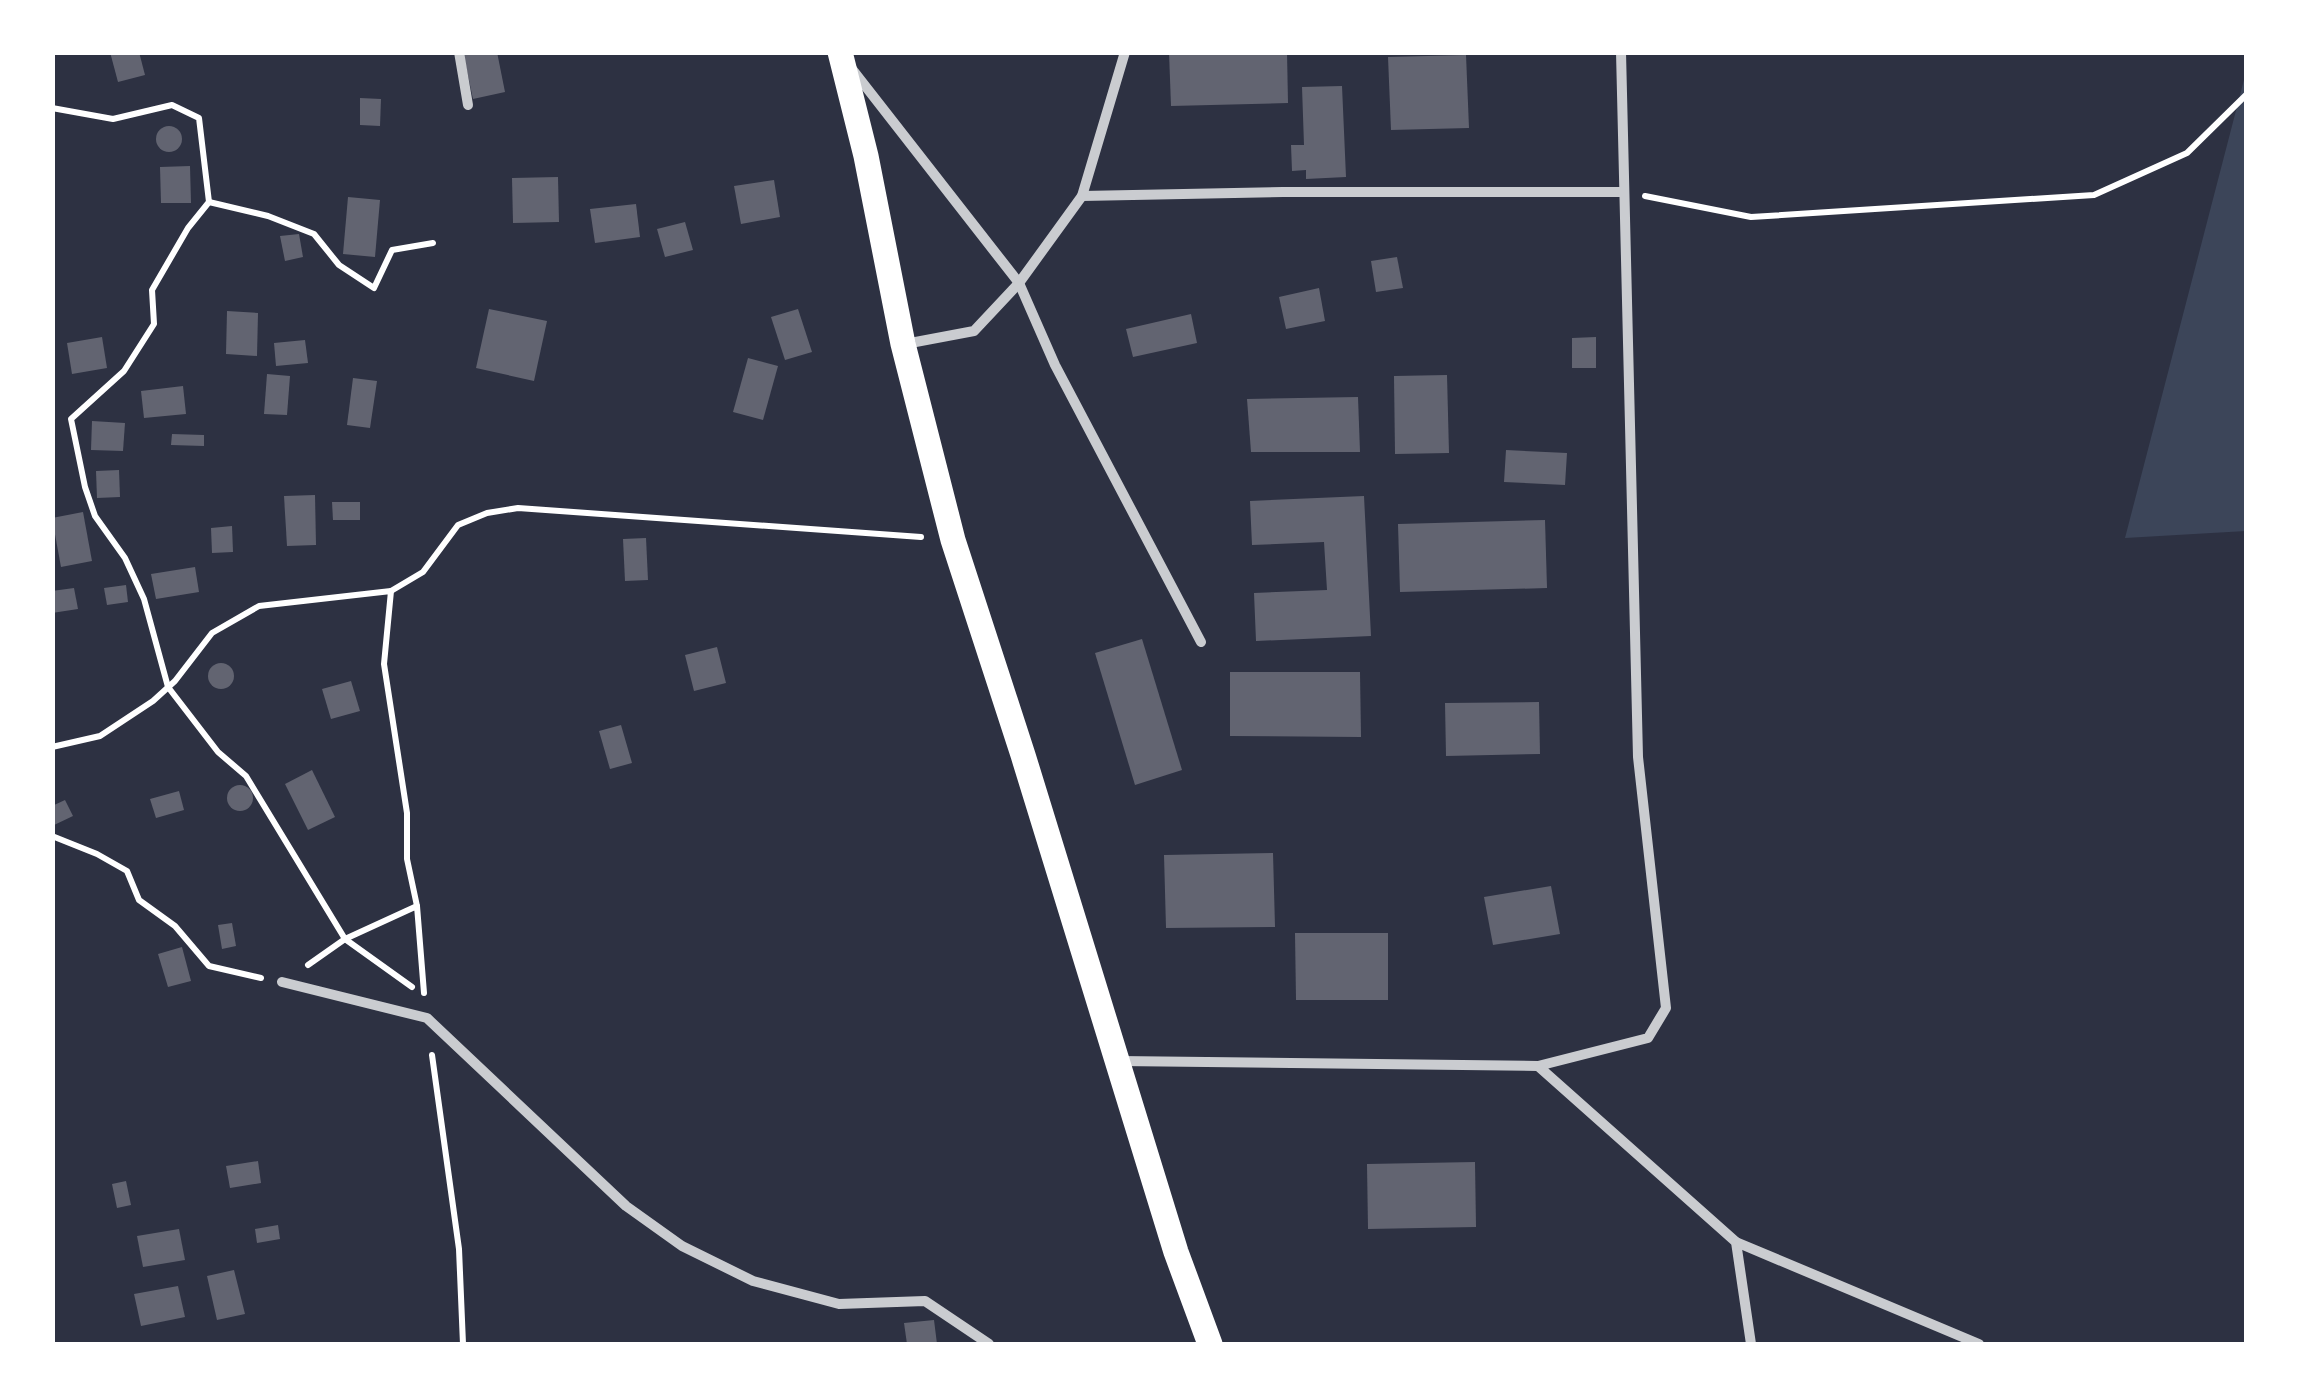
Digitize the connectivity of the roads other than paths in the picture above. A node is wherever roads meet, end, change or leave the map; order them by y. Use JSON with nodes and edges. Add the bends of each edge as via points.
{"nodes":[{"id":1,"x":460,"y":52,"type":"edge"},
{"id":2,"x":1125,"y":52,"type":"edge"},
{"id":3,"x":1620,"y":52,"type":"edge"},
{"id":4,"x":841,"y":54,"type":"edge"},
{"id":5,"x":468,"y":105,"type":"dead end"},
{"id":6,"x":1624,"y":192,"type":"junction"},
{"id":7,"x":1082,"y":196,"type":"junction"},
{"id":8,"x":1020,"y":282,"type":"junction"},
{"id":9,"x":903,"y":344,"type":"junction"},
{"id":10,"x":1202,"y":642,"type":"dead end"},
{"id":11,"x":282,"y":982,"type":"road end"},
{"id":12,"x":1119,"y":1061,"type":"junction"},
{"id":13,"x":1538,"y":1066,"type":"junction"},
{"id":14,"x":1736,"y":1242,"type":"junction"},
{"id":15,"x":988,"y":1344,"type":"edge"},
{"id":16,"x":1210,"y":1344,"type":"edge"},
{"id":17,"x":1751,"y":1344,"type":"edge"},
{"id":18,"x":1978,"y":1344,"type":"edge"}],
"edges":[{"from":1,"to":5,"type":"street"},
{"from":2,"to":7,"type":"street"},
{"from":3,"to":6,"type":"street"},
{"from":4,"to":8,"type":"street"},
{"from":4,"to":9,"type":"main road"},
{"from":6,"to":7,"type":"street"},
{"from":6,"to":13,"type":"street","via":[[1638,757],[1666,1008],[1648,1038]]},
{"from":7,"to":8,"type":"street"},
{"from":8,"to":9,"type":"street","via":[[974,332]]},
{"from":8,"to":10,"type":"street","via":[[1055,365]]},
{"from":9,"to":12,"type":"main road","via":[[952,540]]},
{"from":11,"to":15,"type":"street","via":[[426,1018],[626,1206],[682,1246],[753,1281],[838,1304],[925,1300]]},
{"from":12,"to":13,"type":"street"},
{"from":12,"to":16,"type":"main road"},
{"from":13,"to":14,"type":"street"},
{"from":14,"to":17,"type":"street"},
{"from":14,"to":18,"type":"street"}]}
